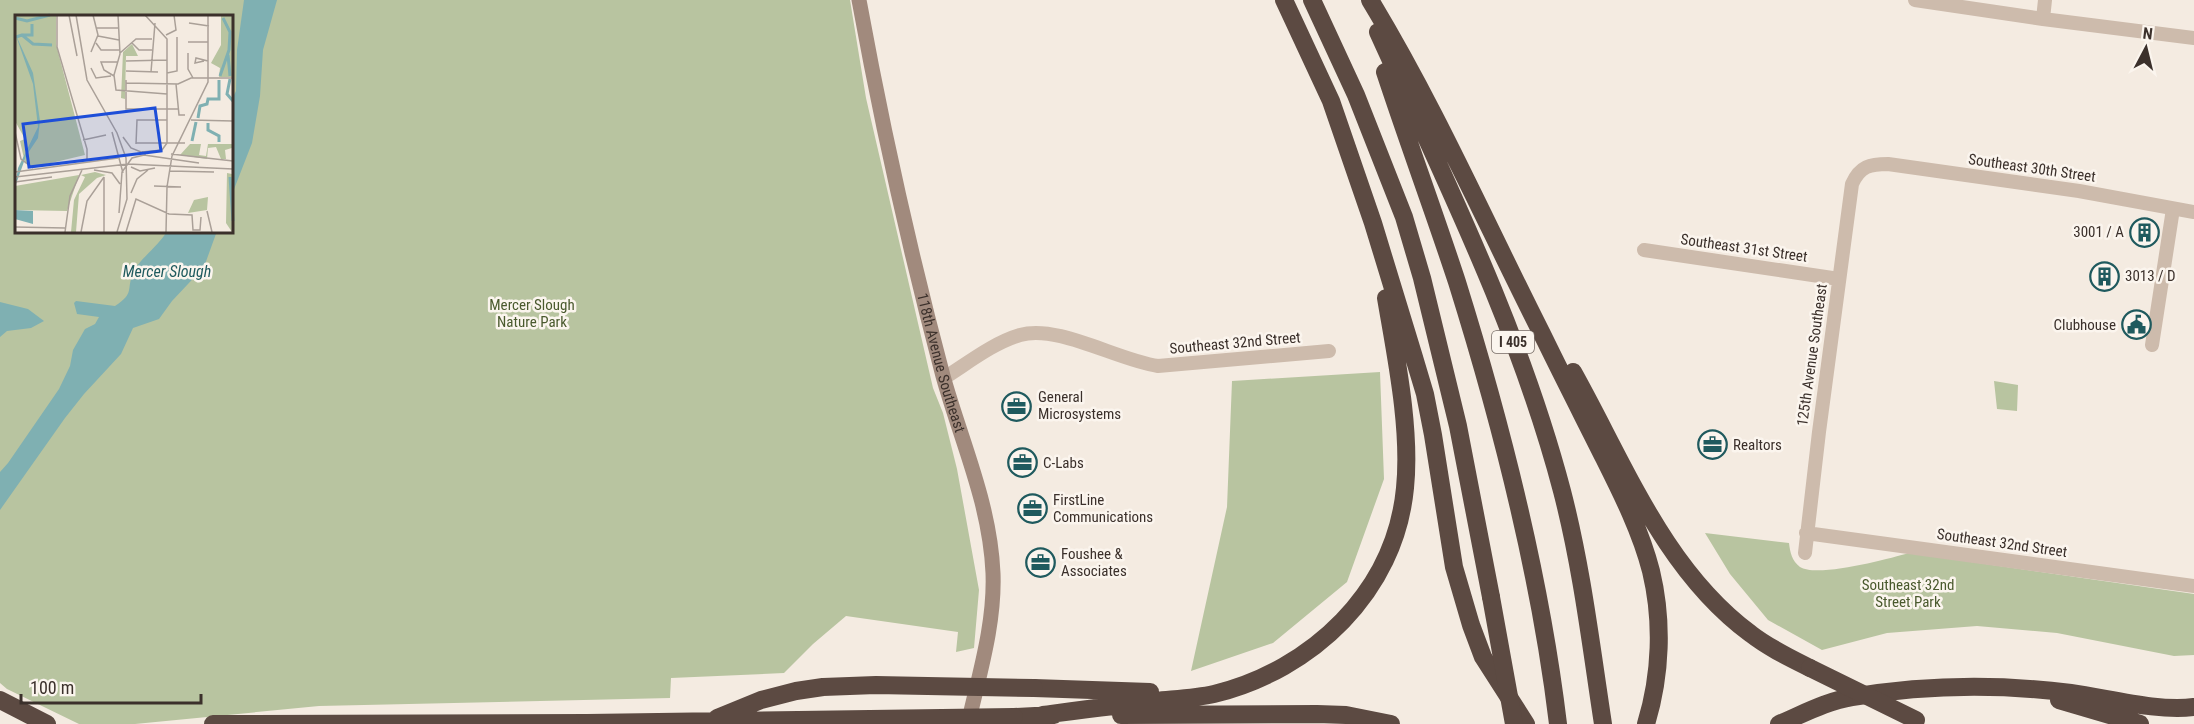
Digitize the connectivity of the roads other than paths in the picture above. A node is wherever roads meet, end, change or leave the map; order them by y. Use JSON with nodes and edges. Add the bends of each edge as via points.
{"nodes":[{"id":1,"x":859,"y":0,"type":"edge"},
{"id":2,"x":1284,"y":0,"type":"edge"},
{"id":3,"x":1312,"y":0,"type":"edge"},
{"id":4,"x":1362,"y":0,"type":"edge"},
{"id":5,"x":1370,"y":0,"type":"edge"},
{"id":6,"x":1915,"y":0,"type":"edge"},
{"id":7,"x":2045,"y":0,"type":"edge"},
{"id":8,"x":2043,"y":19,"type":"junction"},
{"id":9,"x":2194,"y":38,"type":"edge"},
{"id":10,"x":1864,"y":167,"type":"joint"},
{"id":11,"x":2173,"y":209,"type":"junction"},
{"id":12,"x":1484,"y":212,"type":"junction"},
{"id":13,"x":2194,"y":212,"type":"edge"},
{"id":14,"x":1373,"y":223,"type":"junction"},
{"id":15,"x":1644,"y":250,"type":"dead end"},
{"id":16,"x":1839,"y":279,"type":"junction"},
{"id":17,"x":2152,"y":345,"type":"dead end"},
{"id":18,"x":1329,"y":351,"type":"dead end"},
{"id":19,"x":944,"y":378,"type":"junction"},
{"id":20,"x":1806,"y":533,"type":"junction"},
{"id":21,"x":1805,"y":553,"type":"dead end"},
{"id":22,"x":2194,"y":586,"type":"edge"},
{"id":23,"x":1254,"y":682,"type":"junction"},
{"id":24,"x":1992,"y":689,"type":"junction"},
{"id":25,"x":0,"y":699,"type":"edge"},
{"id":26,"x":2194,"y":707,"type":"edge"},
{"id":27,"x":1043,"y":716,"type":"junction"},
{"id":28,"x":1649,"y":716,"type":"edge"},
{"id":29,"x":1921,"y":722,"type":"edge"},
{"id":30,"x":587,"y":723,"type":"edge"},
{"id":31,"x":47,"y":724,"type":"edge"},
{"id":32,"x":213,"y":724,"type":"edge"},
{"id":33,"x":582,"y":724,"type":"edge"},
{"id":34,"x":707,"y":724,"type":"edge"},
{"id":35,"x":968,"y":724,"type":"edge"},
{"id":36,"x":1391,"y":724,"type":"edge"},
{"id":37,"x":1514,"y":724,"type":"edge"},
{"id":38,"x":1526,"y":724,"type":"edge"},
{"id":39,"x":1558,"y":724,"type":"edge"},
{"id":40,"x":1603,"y":724,"type":"edge"},
{"id":41,"x":1779,"y":724,"type":"edge"},
{"id":42,"x":2140,"y":724,"type":"edge"}],
"edges":[{"from":1,"to":19,"type":"street","name":"118th Avenue Southeast","via":[[898,192]]},
{"from":2,"to":14,"type":"highway","via":[[1331,101]]},
{"from":3,"to":37,"type":"highway","bridge":true,"via":[[1356,95],[1404,217],[1422,278],[1458,426]]},
{"from":4,"to":39,"type":"highway","via":[[1456,282],[1497,421],[1534,576]]},
{"from":4,"to":40,"type":"highway","number":"I 405","via":[[1485,269],[1547,440],[1584,587]]},
{"from":5,"to":12,"type":"highway","via":[[1404,56]]},
{"from":6,"to":8,"type":"street"},
{"from":7,"to":8,"type":"street"},
{"from":8,"to":9,"type":"street"},
{"from":10,"to":11,"type":"street","name":"Southeast 30th Street","via":[[1888,164],[2079,191]]},
{"from":10,"to":16,"type":"street","name":"125th Avenue Southeast","via":[[1852,184]]},
{"from":11,"to":13,"type":"street","name":"Southeast 30th Street"},
{"from":11,"to":17,"type":"street"},
{"from":12,"to":28,"type":"highway","via":[[1620,491],[1651,570],[1659,651]]},
{"from":12,"to":29,"type":"highway","bridge":true,"via":[[1646,508],[1697,582],[1751,634],[1810,669]]},
{"from":14,"to":23,"type":"highway","via":[[1395,353],[1407,459],[1399,524],[1377,576],[1354,611],[1320,644]]},
{"from":14,"to":38,"type":"highway","via":[[1425,394],[1454,567],[1465,607],[1483,657]]},
{"from":15,"to":16,"type":"street","name":"Southeast 31st Street"},
{"from":16,"to":20,"type":"street","name":"125th Avenue Southeast"},
{"from":18,"to":19,"type":"street","name":"Southeast 32nd Street","via":[[1158,366],[1139,364],[1067,338],[1037,333],[1009,339]]},
{"from":19,"to":35,"type":"street","name":"118th Avenue Southeast","via":[[984,509],[993,573],[985,653]]},
{"from":20,"to":21,"type":"street","name":"125th Avenue Southeast"},
{"from":20,"to":22,"type":"street","name":"Southeast 32nd Street"},
{"from":23,"to":27,"type":"highway","via":[[1213,694]]},
{"from":23,"to":34,"type":"highway","bridge":true,"via":[[1160,692],[823,687],[761,700]]},
{"from":24,"to":26,"type":"highway","via":[[2043,690],[2153,706]]},
{"from":24,"to":41,"type":"highway","via":[[1934,689],[1851,697]]},
{"from":24,"to":42,"type":"highway","via":[[2060,700]]},
{"from":25,"to":31,"type":"highway"},
{"from":27,"to":30,"type":"highway","bridge":true},
{"from":27,"to":36,"type":"highway","via":[[1317,714]]},
{"from":30,"to":32,"type":"highway"},
{"from":30,"to":33,"type":"highway","bridge":true}]}
